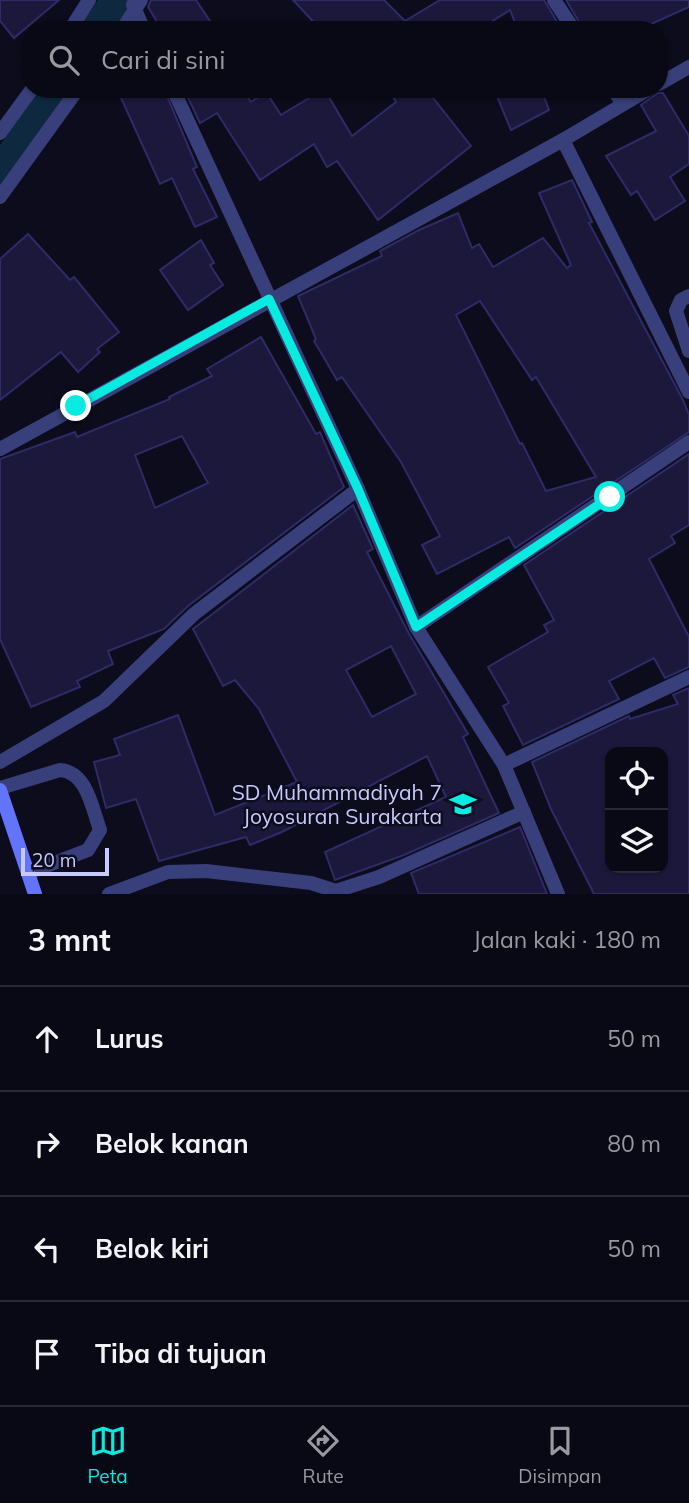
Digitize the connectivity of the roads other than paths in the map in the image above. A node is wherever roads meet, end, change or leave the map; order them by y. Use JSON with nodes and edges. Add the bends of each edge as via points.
{"nodes":[{"id":1,"x":89,"y":0,"type":"edge"},
{"id":2,"x":554,"y":0,"type":"edge"},
{"id":3,"x":136,"y":4,"type":"edge"},
{"id":4,"x":76,"y":21,"type":"edge"},
{"id":5,"x":127,"y":21,"type":"edge"},
{"id":6,"x":141,"y":21,"type":"edge"},
{"id":7,"x":568,"y":21,"type":"edge"},
{"id":8,"x":689,"y":67,"type":"edge"},
{"id":9,"x":668,"y":79,"type":"edge"},
{"id":10,"x":25,"y":98,"type":"edge"},
{"id":11,"x":72,"y":98,"type":"edge"},
{"id":12,"x":177,"y":98,"type":"edge"},
{"id":13,"x":619,"y":98,"type":"edge"},
{"id":14,"x":633,"y":98,"type":"edge"},
{"id":15,"x":623,"y":104,"type":"junction"},
{"id":16,"x":0,"y":133,"type":"edge"},
{"id":17,"x":563,"y":140,"type":"junction"},
{"id":18,"x":0,"y":197,"type":"edge"},
{"id":19,"x":689,"y":296,"type":"edge"},
{"id":20,"x":269,"y":299,"type":"junction"},
{"id":21,"x":689,"y":351,"type":"edge"},
{"id":22,"x":689,"y":392,"type":"edge"},
{"id":23,"x":689,"y":442,"type":"edge"},
{"id":24,"x":0,"y":449,"type":"edge"},
{"id":25,"x":358,"y":489,"type":"junction"},
{"id":26,"x":416,"y":627,"type":"junction"},
{"id":27,"x":689,"y":677,"type":"edge"},
{"id":28,"x":0,"y":762,"type":"edge"},
{"id":29,"x":504,"y":765,"type":"junction"},
{"id":30,"x":0,"y":789,"type":"edge"},
{"id":31,"x":524,"y":812,"type":"junction"},
{"id":32,"x":27,"y":873,"type":"junction"},
{"id":33,"x":35,"y":894,"type":"edge"},
{"id":34,"x":109,"y":894,"type":"edge"},
{"id":35,"x":558,"y":894,"type":"edge"}],
"edges":[{"from":1,"to":4,"type":"street"},
{"from":2,"to":7,"type":"street"},
{"from":3,"to":5,"type":"street"},
{"from":3,"to":6,"type":"street"},
{"from":8,"to":9,"type":"street"},
{"from":10,"to":16,"type":"street"},
{"from":11,"to":18,"type":"street"},
{"from":12,"to":20,"type":"street"},
{"from":13,"to":15,"type":"street"},
{"from":14,"to":15,"type":"street"},
{"from":15,"to":17,"type":"street"},
{"from":17,"to":20,"type":"street"},
{"from":17,"to":22,"type":"street"},
{"from":19,"to":21,"type":"street","via":[[676,311]]},
{"from":20,"to":24,"type":"street"},
{"from":20,"to":25,"type":"street"},
{"from":23,"to":26,"type":"street"},
{"from":25,"to":26,"type":"street"},
{"from":25,"to":28,"type":"street","via":[[194,614],[104,701]]},
{"from":26,"to":29,"type":"street"},
{"from":27,"to":29,"type":"street"},
{"from":29,"to":31,"type":"street"},
{"from":30,"to":32,"type":"main road"},
{"from":30,"to":32,"type":"street","via":[[60,770],[71,771],[79,777],[100,830],[88,850]]},
{"from":31,"to":34,"type":"street","via":[[379,877],[336,891],[311,883],[206,871],[168,872]]},
{"from":31,"to":35,"type":"street"},
{"from":32,"to":33,"type":"main road"}]}
